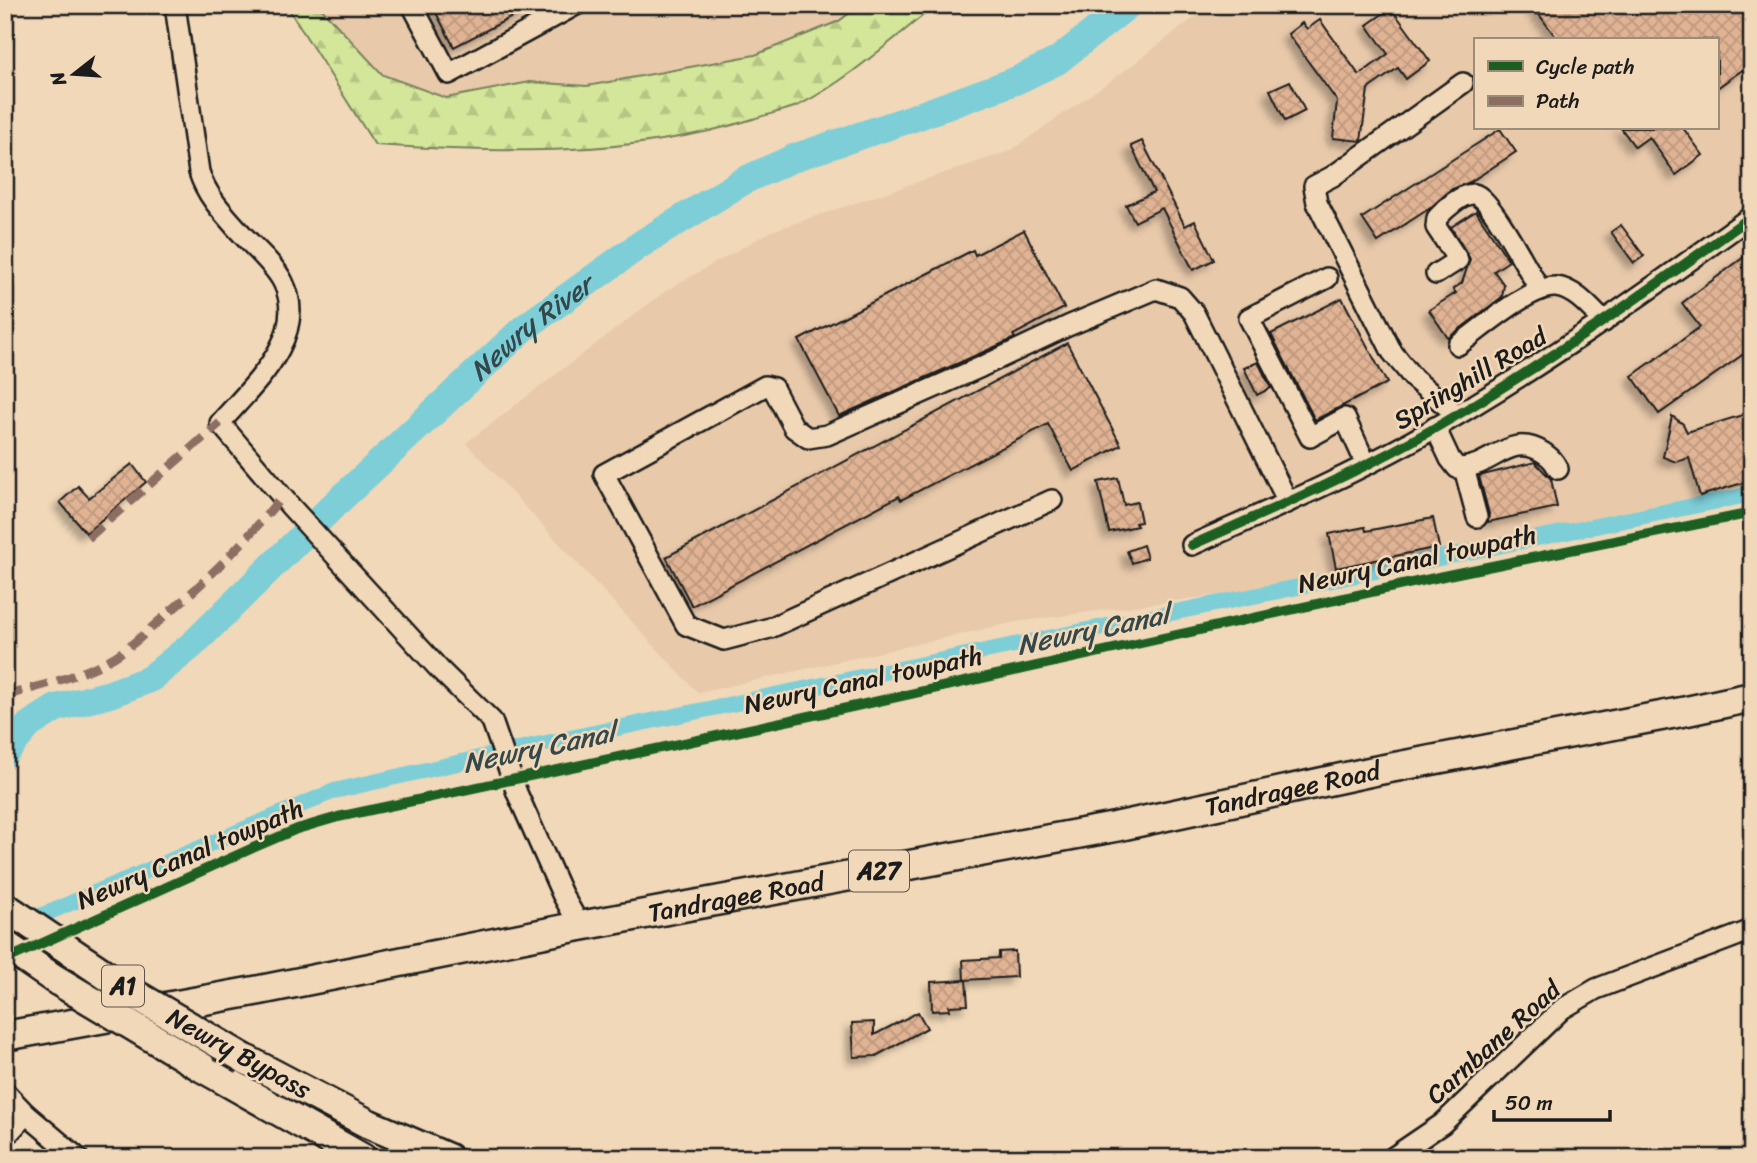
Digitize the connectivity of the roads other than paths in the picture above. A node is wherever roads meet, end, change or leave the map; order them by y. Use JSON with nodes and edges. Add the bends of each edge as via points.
{"nodes":[{"id":1,"x":175,"y":5,"type":"edge"},
{"id":2,"x":412,"y":5,"type":"edge"},
{"id":3,"x":576,"y":5,"type":"edge"},
{"id":4,"x":1463,"y":83,"type":"dead end"},
{"id":5,"x":1752,"y":216,"type":"edge"},
{"id":6,"x":1436,"y":274,"type":"dead end"},
{"id":7,"x":1327,"y":278,"type":"dead end"},
{"id":8,"x":1540,"y":290,"type":"junction"},
{"id":9,"x":1604,"y":322,"type":"junction"},
{"id":10,"x":1458,"y":345,"type":"dead end"},
{"id":11,"x":1456,"y":414,"type":"junction"},
{"id":12,"x":1435,"y":427,"type":"junction"},
{"id":13,"x":1366,"y":464,"type":"junction"},
{"id":14,"x":1464,"y":468,"type":"junction"},
{"id":15,"x":1558,"y":469,"type":"dead end"},
{"id":16,"x":1052,"y":500,"type":"dead end"},
{"id":17,"x":1288,"y":502,"type":"junction"},
{"id":18,"x":1477,"y":517,"type":"dead end"},
{"id":19,"x":1192,"y":545,"type":"dead end"},
{"id":20,"x":1752,"y":697,"type":"edge"},
{"id":21,"x":5,"y":907,"type":"edge"},
{"id":22,"x":580,"y":926,"type":"junction"},
{"id":23,"x":1752,"y":930,"type":"edge"},
{"id":24,"x":5,"y":945,"type":"edge"},
{"id":25,"x":5,"y":1036,"type":"edge"},
{"id":26,"x":5,"y":1092,"type":"edge"},
{"id":27,"x":26,"y":1114,"type":"junction"},
{"id":28,"x":5,"y":1137,"type":"edge"},
{"id":29,"x":78,"y":1158,"type":"edge"},
{"id":30,"x":362,"y":1158,"type":"edge"},
{"id":31,"x":448,"y":1158,"type":"edge"},
{"id":32,"x":1392,"y":1158,"type":"edge"}],
"edges":[{"from":1,"to":22,"type":"street","via":[[202,183],[282,280],[291,315],[275,357],[220,423],[291,507],[492,721],[517,793]]},
{"from":2,"to":3,"type":"street","via":[[450,74]]},
{"from":4,"to":11,"type":"street","via":[[1314,186],[1317,203],[1392,352],[1414,379]]},
{"from":5,"to":9,"type":"street","name":"Springhill Road"},
{"from":6,"to":8,"type":"street","via":[[1458,260],[1436,227],[1437,218],[1474,194],[1493,212]]},
{"from":7,"to":13,"type":"street","via":[[1249,318],[1310,437],[1345,418]]},
{"from":8,"to":9,"type":"street","via":[[1556,287],[1569,291]]},
{"from":8,"to":10,"type":"street"},
{"from":9,"to":11,"type":"street","name":"Springhill Road"},
{"from":11,"to":12,"type":"street","name":"Springhill Road"},
{"from":12,"to":13,"type":"street","name":"Springhill Road"},
{"from":12,"to":14,"type":"street","via":[[1450,459],[1457,468]]},
{"from":13,"to":17,"type":"street","name":"Springhill Road"},
{"from":14,"to":15,"type":"street","via":[[1520,444],[1534,447]]},
{"from":14,"to":18,"type":"street"},
{"from":16,"to":17,"type":"street","via":[[770,628],[724,640],[686,625],[604,474],[765,386],[773,388],[793,428],[808,438],[827,435],[1156,289],[1180,297],[1194,313]]},
{"from":17,"to":19,"type":"street","name":"Springhill Road"},
{"from":20,"to":22,"type":"highway","name":"Tandragee Road","number":"A27","via":[[1102,829]]},
{"from":21,"to":31,"type":"highway","name":"Newry Bypass","number":"A1","bridge":true,"via":[[131,992],[245,1059],[369,1124]]},
{"from":22,"to":25,"type":"highway","name":"Tandragee Road","number":"A27"},
{"from":23,"to":32,"type":"street","name":"Carnbane Road","via":[[1596,989],[1562,1009],[1442,1124]]},
{"from":24,"to":30,"type":"highway","name":"Newry Bypass","number":"A1","bridge":true,"via":[[203,1068]]},
{"from":26,"to":27,"type":"street"},
{"from":27,"to":28,"type":"street"},
{"from":27,"to":29,"type":"street"}]}
